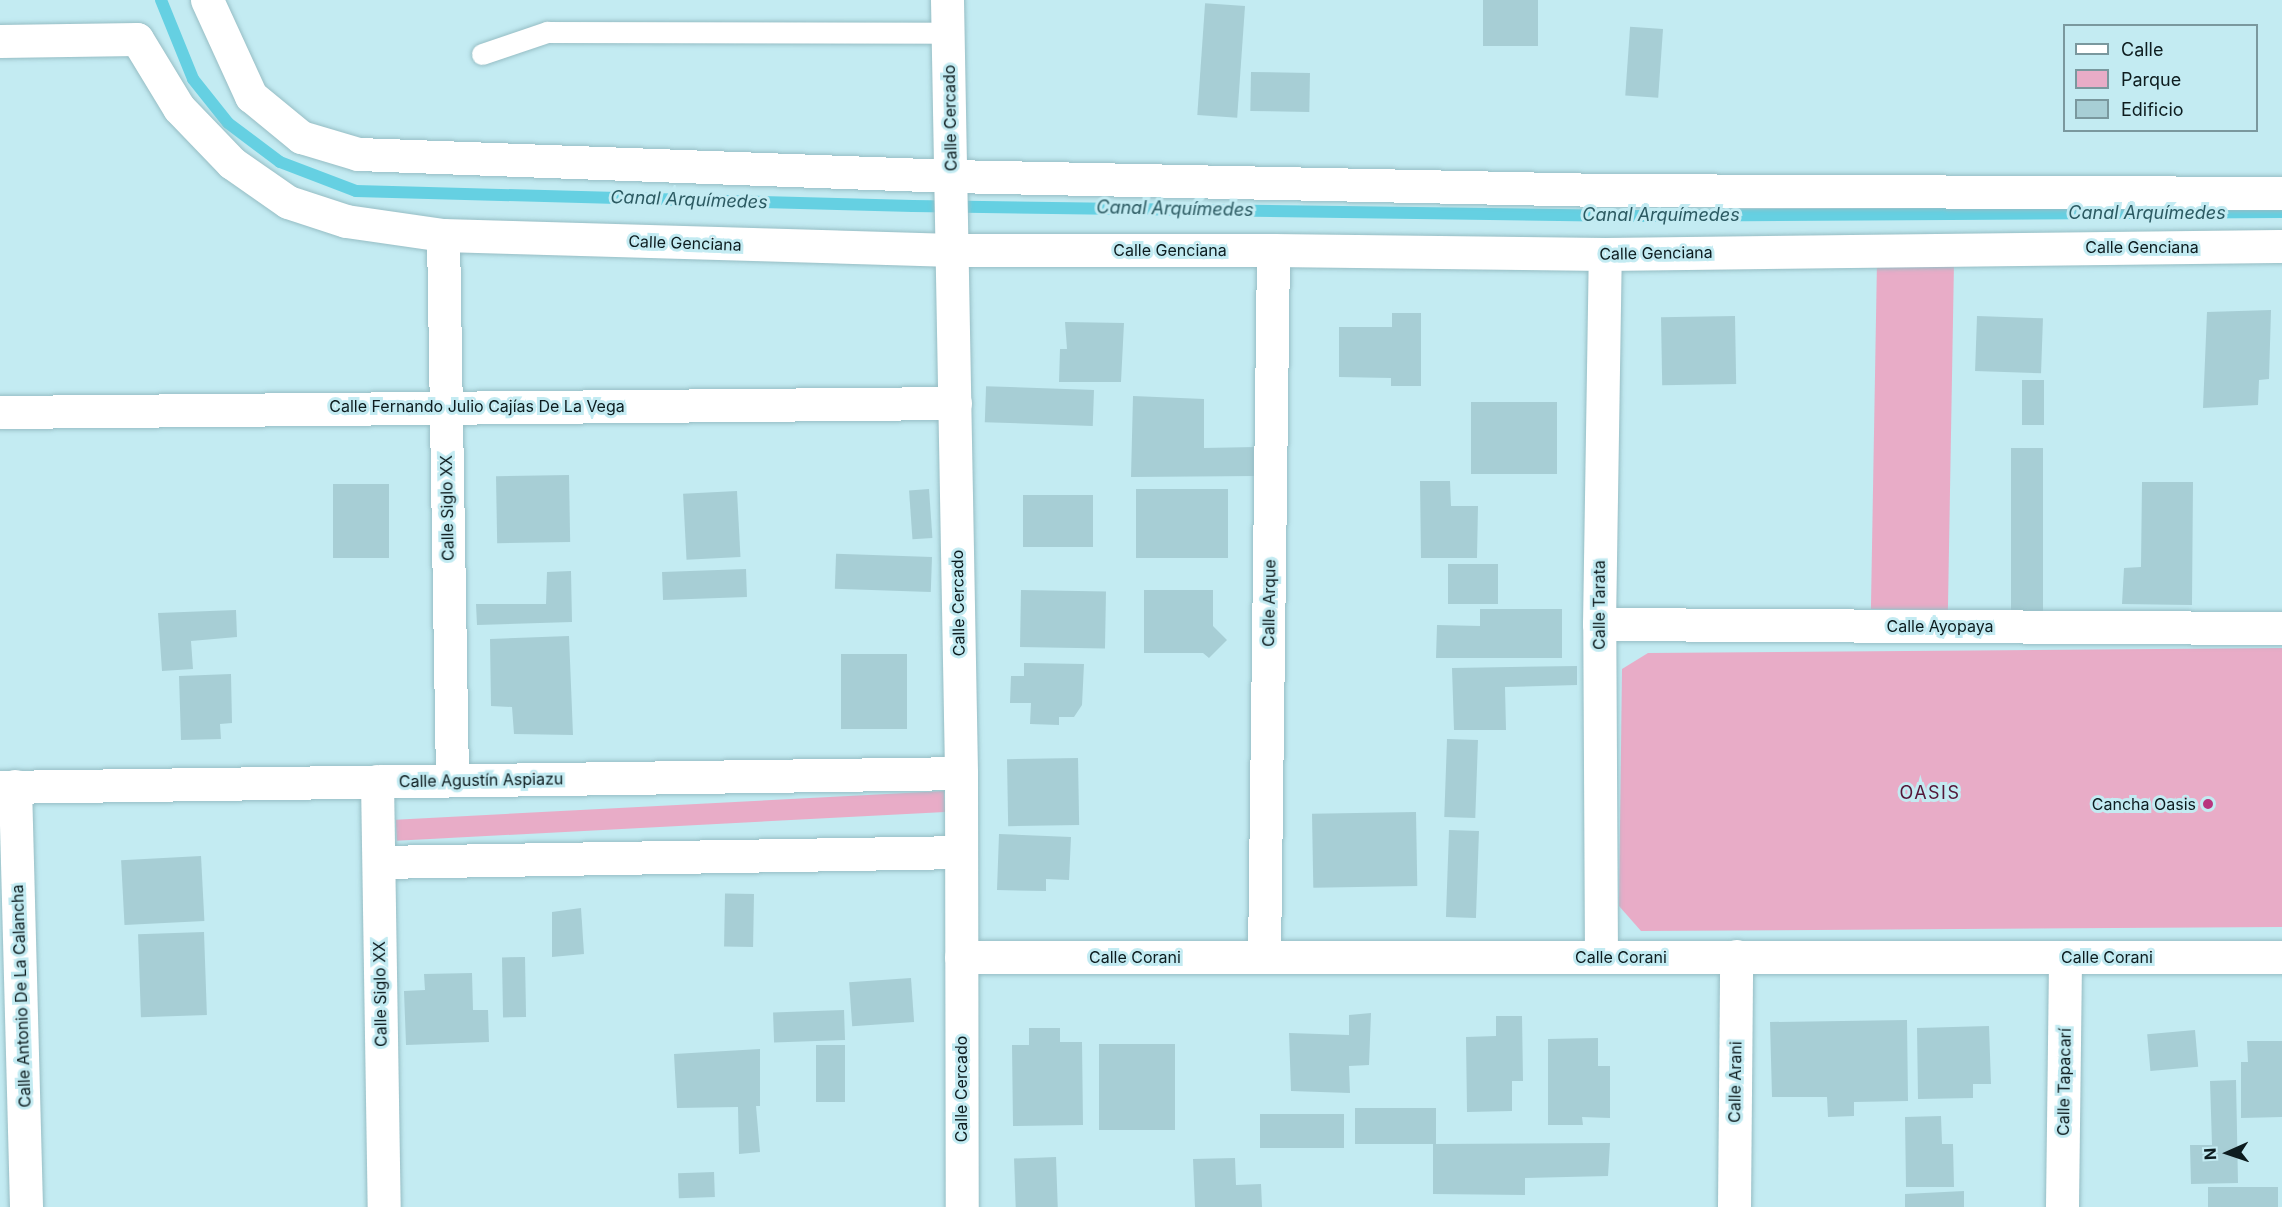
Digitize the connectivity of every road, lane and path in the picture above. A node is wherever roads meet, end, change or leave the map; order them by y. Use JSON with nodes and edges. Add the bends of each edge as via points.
{"nodes":[{"id":1,"x":207,"y":0,"type":"edge"},
{"id":2,"x":947,"y":0,"type":"edge"},
{"id":3,"x":948,"y":33,"type":"junction"},
{"id":4,"x":0,"y":41,"type":"edge"},
{"id":5,"x":482,"y":54,"type":"dead end"},
{"id":6,"x":951,"y":184,"type":"junction"},
{"id":7,"x":2282,"y":193,"type":"edge"},
{"id":8,"x":443,"y":235,"type":"junction"},
{"id":9,"x":952,"y":240,"type":"junction"},
{"id":10,"x":2282,"y":246,"type":"edge"},
{"id":11,"x":1273,"y":250,"type":"junction"},
{"id":12,"x":1605,"y":254,"type":"junction"},
{"id":13,"x":955,"y":403,"type":"junction"},
{"id":14,"x":445,"y":406,"type":"junction"},
{"id":15,"x":0,"y":412,"type":"edge"},
{"id":16,"x":1599,"y":624,"type":"junction"},
{"id":17,"x":2282,"y":628,"type":"edge"},
{"id":18,"x":961,"y":773,"type":"junction"},
{"id":19,"x":452,"y":780,"type":"junction"},
{"id":20,"x":377,"y":781,"type":"junction"},
{"id":21,"x":8,"y":786,"type":"edge"},
{"id":22,"x":961,"y":852,"type":"junction"},
{"id":23,"x":379,"y":862,"type":"junction"},
{"id":24,"x":1736,"y":956,"type":"junction"},
{"id":25,"x":961,"y":957,"type":"junction"},
{"id":26,"x":1264,"y":957,"type":"junction"},
{"id":27,"x":1601,"y":957,"type":"junction"},
{"id":28,"x":2065,"y":957,"type":"junction"},
{"id":29,"x":2282,"y":957,"type":"edge"},
{"id":30,"x":26,"y":1207,"type":"edge"},
{"id":31,"x":384,"y":1207,"type":"edge"},
{"id":32,"x":962,"y":1207,"type":"edge"},
{"id":33,"x":1734,"y":1207,"type":"edge"},
{"id":34,"x":2062,"y":1207,"type":"edge"}],
"edges":[{"from":1,"to":6,"type":"street","via":[[251,96],[301,137],[358,154]]},
{"from":2,"to":3,"type":"street","name":"Calle Cercado"},
{"from":3,"to":5,"type":"lane","via":[[547,32]]},
{"from":3,"to":6,"type":"street","name":"Calle Cercado"},
{"from":4,"to":8,"type":"street","name":"Calle Genciana","via":[[137,39],[179,108],[232,163],[288,202],[346,220]]},
{"from":6,"to":7,"type":"street"},
{"from":6,"to":9,"type":"street","name":"Calle Cercado"},
{"from":8,"to":9,"type":"street","name":"Calle Genciana"},
{"from":8,"to":14,"type":"street","name":"Calle Siglo XX"},
{"from":9,"to":11,"type":"street","name":"Calle Genciana"},
{"from":9,"to":13,"type":"street","name":"Calle Cercado"},
{"from":10,"to":12,"type":"street","name":"Calle Genciana"},
{"from":11,"to":12,"type":"street","name":"Calle Genciana"},
{"from":11,"to":26,"type":"street","name":"Calle Arque"},
{"from":12,"to":16,"type":"street","name":"Calle Tarata"},
{"from":13,"to":14,"type":"street","name":"Calle Fernando Julio Cajías De La Vega"},
{"from":13,"to":18,"type":"street","name":"Calle Cercado"},
{"from":14,"to":15,"type":"street","name":"Calle Fernando Julio Cajías De La Vega"},
{"from":14,"to":19,"type":"street","name":"Calle Siglo XX"},
{"from":16,"to":17,"type":"street","name":"Calle Ayopaya"},
{"from":16,"to":27,"type":"street","name":"Calle Tarata"},
{"from":18,"to":19,"type":"street","name":"Calle Agustín Aspiazu"},
{"from":18,"to":22,"type":"street","name":"Calle Cercado"},
{"from":19,"to":20,"type":"street","name":"Calle Agustín Aspiazu"},
{"from":20,"to":21,"type":"street","name":"Calle Agustín Aspiazu"},
{"from":20,"to":23,"type":"street","name":"Calle Siglo XX"},
{"from":21,"to":30,"type":"street","name":"Calle Antonio De La Calancha"},
{"from":22,"to":23,"type":"street"},
{"from":22,"to":25,"type":"street","name":"Calle Cercado"},
{"from":23,"to":31,"type":"street","name":"Calle Siglo XX"},
{"from":24,"to":27,"type":"street","name":"Calle Corani"},
{"from":24,"to":28,"type":"street","name":"Calle Corani"},
{"from":24,"to":33,"type":"street","name":"Calle Arani"},
{"from":25,"to":26,"type":"street","name":"Calle Corani"},
{"from":25,"to":32,"type":"street","name":"Calle Cercado"},
{"from":26,"to":27,"type":"street","name":"Calle Corani"},
{"from":28,"to":29,"type":"street","name":"Calle Corani"},
{"from":28,"to":34,"type":"street","name":"Calle Tapacarí"}]}
